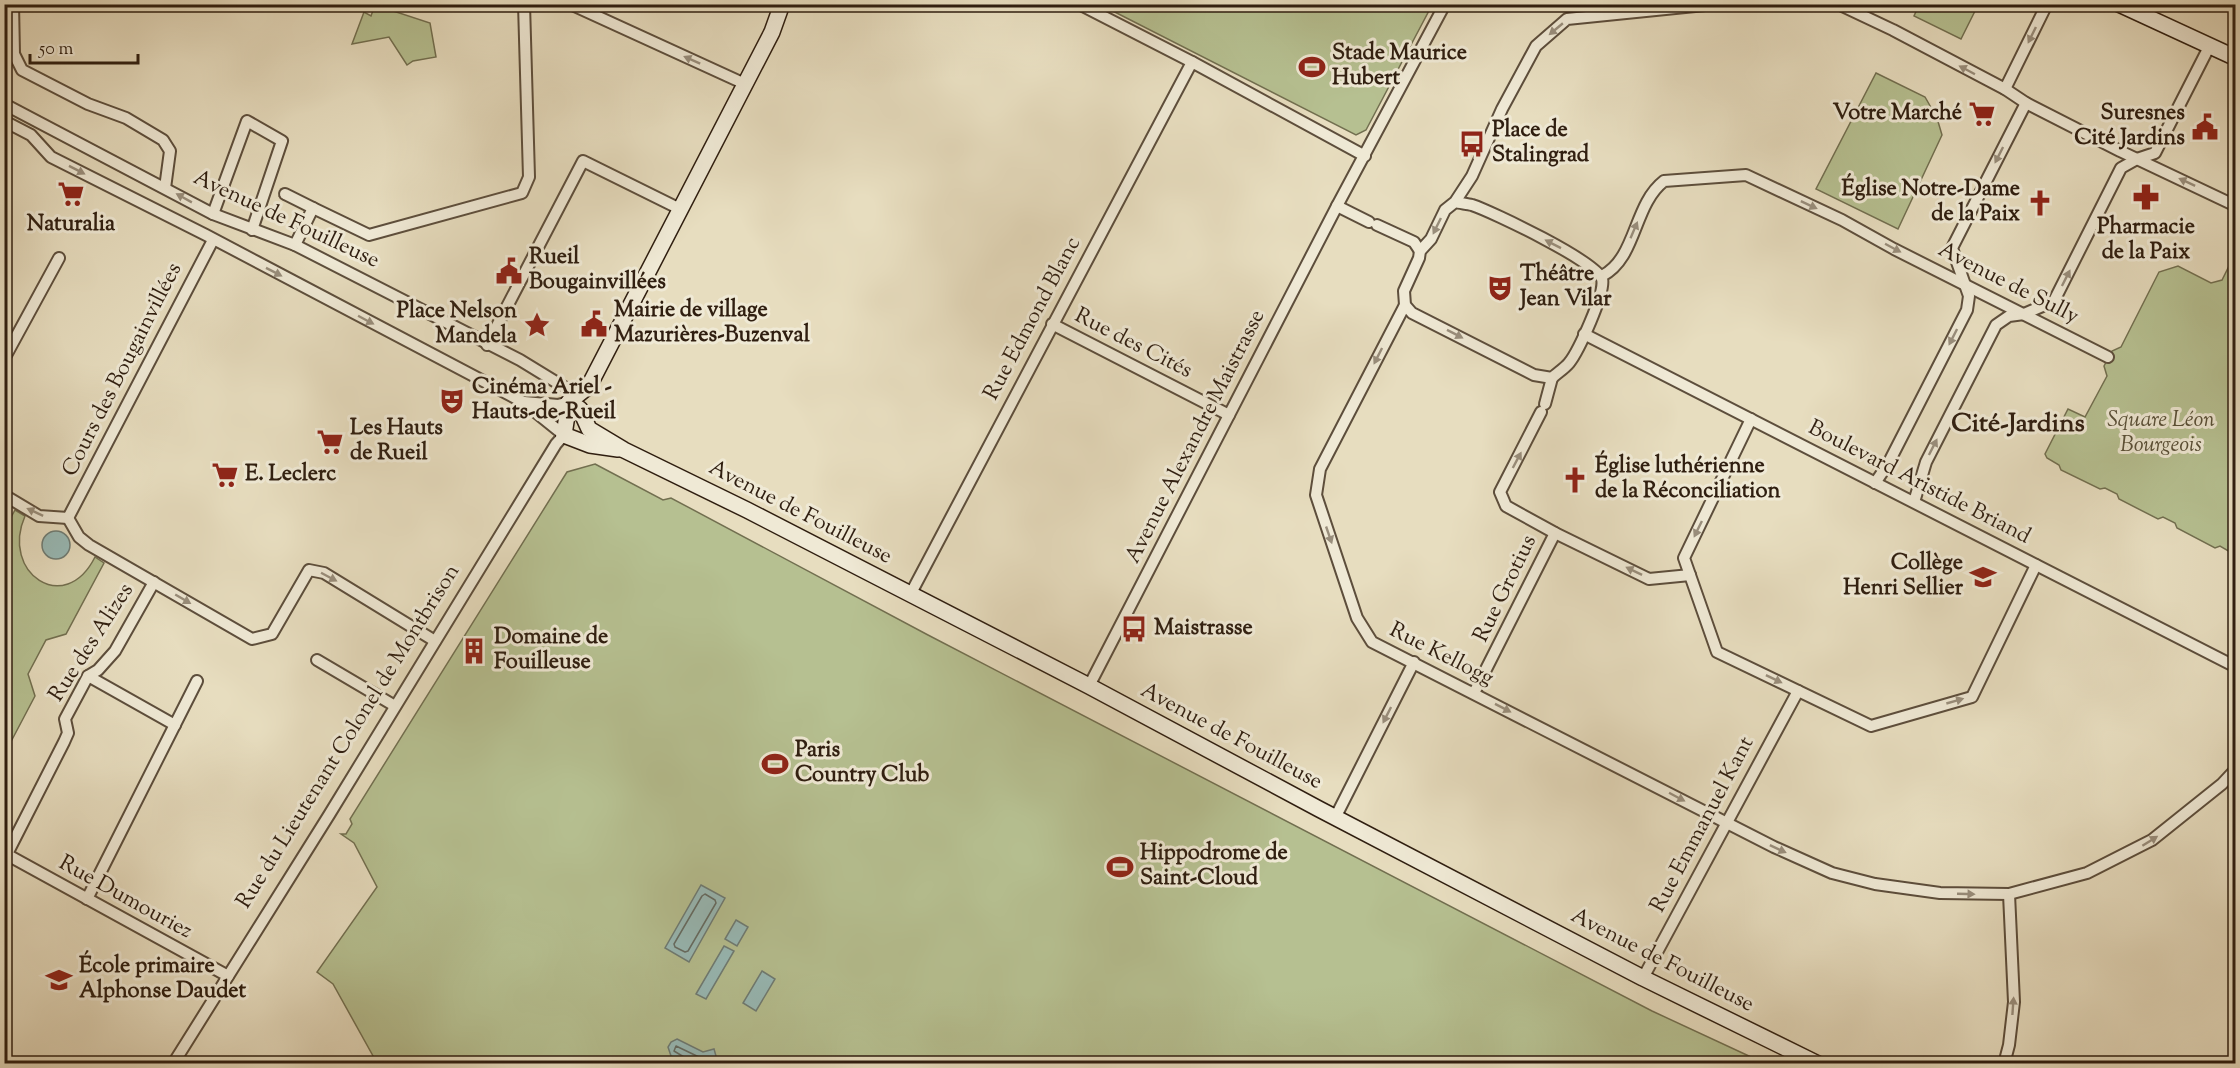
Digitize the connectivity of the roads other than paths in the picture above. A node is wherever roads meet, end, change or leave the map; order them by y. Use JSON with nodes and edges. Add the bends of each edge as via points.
{"nodes":[{"id":1,"x":13,"y":4,"type":"edge"},
{"id":2,"x":525,"y":4,"type":"edge"},
{"id":3,"x":570,"y":4,"type":"edge"},
{"id":4,"x":782,"y":4,"type":"edge"},
{"id":5,"x":1079,"y":4,"type":"edge"},
{"id":6,"x":1445,"y":4,"type":"edge"},
{"id":7,"x":1715,"y":4,"type":"edge"},
{"id":8,"x":1838,"y":4,"type":"edge"},
{"id":9,"x":2047,"y":4,"type":"edge"},
{"id":10,"x":2119,"y":4,"type":"edge"},
{"id":11,"x":2209,"y":47,"type":"junction"},
{"id":12,"x":2235,"y":58,"type":"edge"},
{"id":13,"x":1192,"y":62,"type":"junction"},
{"id":14,"x":745,"y":84,"type":"junction"},
{"id":15,"x":2005,"y":89,"type":"junction"},
{"id":16,"x":2026,"y":103,"type":"junction"},
{"id":17,"x":4,"y":104,"type":"edge"},
{"id":18,"x":4,"y":121,"type":"edge"},
{"id":19,"x":1365,"y":156,"type":"junction"},
{"id":20,"x":2137,"y":159,"type":"junction"},
{"id":21,"x":165,"y":188,"type":"junction"},
{"id":22,"x":285,"y":194,"type":"dead end"},
{"id":23,"x":1455,"y":202,"type":"junction"},
{"id":24,"x":2235,"y":206,"type":"edge"},
{"id":25,"x":1337,"y":207,"type":"junction"},
{"id":26,"x":313,"y":208,"type":"junction"},
{"id":27,"x":680,"y":209,"type":"junction"},
{"id":28,"x":213,"y":214,"type":"junction"},
{"id":29,"x":252,"y":230,"type":"junction"},
{"id":30,"x":213,"y":240,"type":"junction"},
{"id":31,"x":295,"y":244,"type":"junction"},
{"id":32,"x":1420,"y":250,"type":"junction"},
{"id":33,"x":59,"y":258,"type":"dead end"},
{"id":34,"x":1602,"y":276,"type":"junction"},
{"id":35,"x":1964,"y":284,"type":"junction"},
{"id":36,"x":1405,"y":305,"type":"junction"},
{"id":37,"x":2024,"y":314,"type":"junction"},
{"id":38,"x":1052,"y":324,"type":"junction"},
{"id":39,"x":1584,"y":334,"type":"junction"},
{"id":40,"x":488,"y":345,"type":"junction"},
{"id":41,"x":2108,"y":357,"type":"dead end"},
{"id":42,"x":4,"y":359,"type":"edge"},
{"id":43,"x":1552,"y":378,"type":"junction"},
{"id":44,"x":523,"y":402,"type":"junction"},
{"id":45,"x":569,"y":402,"type":"junction"},
{"id":46,"x":1229,"y":415,"type":"junction"},
{"id":47,"x":1751,"y":419,"type":"junction"},
{"id":48,"x":589,"y":429,"type":"junction"},
{"id":49,"x":564,"y":435,"type":"junction"},
{"id":50,"x":624,"y":450,"type":"junction"},
{"id":51,"x":1875,"y":483,"type":"junction"},
{"id":52,"x":4,"y":495,"type":"edge"},
{"id":53,"x":1914,"y":502,"type":"junction"},
{"id":54,"x":69,"y":518,"type":"junction"},
{"id":55,"x":1555,"y":533,"type":"junction"},
{"id":56,"x":2036,"y":565,"type":"junction"},
{"id":57,"x":1690,"y":575,"type":"junction"},
{"id":58,"x":154,"y":582,"type":"junction"},
{"id":59,"x":910,"y":595,"type":"junction"},
{"id":60,"x":435,"y":641,"type":"junction"},
{"id":61,"x":317,"y":660,"type":"dead end"},
{"id":62,"x":1413,"y":662,"type":"junction"},
{"id":63,"x":2235,"y":667,"type":"edge"},
{"id":64,"x":88,"y":676,"type":"junction"},
{"id":65,"x":197,"y":681,"type":"dead end"},
{"id":66,"x":1089,"y":686,"type":"junction"},
{"id":67,"x":1798,"y":691,"type":"junction"},
{"id":68,"x":1474,"y":693,"type":"junction"},
{"id":69,"x":395,"y":706,"type":"junction"},
{"id":70,"x":175,"y":724,"type":"junction"},
{"id":71,"x":2235,"y":769,"type":"edge"},
{"id":72,"x":1335,"y":818,"type":"junction"},
{"id":73,"x":1725,"y":823,"type":"junction"},
{"id":74,"x":6,"y":854,"type":"edge"},
{"id":75,"x":2009,"y":894,"type":"junction"},
{"id":76,"x":87,"y":899,"type":"junction"},
{"id":77,"x":228,"y":976,"type":"junction"},
{"id":78,"x":1643,"y":978,"type":"junction"},
{"id":79,"x":173,"y":1064,"type":"edge"},
{"id":80,"x":1818,"y":1064,"type":"edge"},
{"id":81,"x":2004,"y":1064,"type":"edge"}],
"edges":[{"from":1,"to":21,"type":"street","via":[[14,54],[22,70],[88,104],[126,118],[163,140],[170,151]]},
{"from":2,"to":26,"type":"street","via":[[529,177],[522,193],[369,235]]},
{"from":14,"to":3,"type":"street","one_way":true},
{"from":4,"to":14,"type":"street"},
{"from":5,"to":13,"type":"street"},
{"from":6,"to":19,"type":"street","name":"Avenue Alexandre Maistrasse"},
{"from":7,"to":23,"type":"street","one_way":true,"via":[[1568,19],[1536,46],[1472,176]]},
{"from":15,"to":8,"type":"street","one_way":true},
{"from":9,"to":15,"type":"street","one_way":true},
{"from":10,"to":11,"type":"street"},
{"from":11,"to":12,"type":"street"},
{"from":11,"to":20,"type":"street","via":[[2155,153]]},
{"from":13,"to":19,"type":"street"},
{"from":13,"to":38,"type":"street","name":"Rue Edmond Blanc"},
{"from":14,"to":27,"type":"street"},
{"from":15,"to":16,"type":"street"},
{"from":16,"to":20,"type":"street"},
{"from":16,"to":35,"type":"street","one_way":true,"via":[[1952,248]]},
{"from":17,"to":21,"type":"street","name":"Avenue de Fouilleuse"},
{"from":18,"to":30,"type":"street","name":"Avenue de Fouilleuse","one_way":true,"via":[[31,135],[51,157]]},
{"from":19,"to":25,"type":"street","name":"Avenue Alexandre Maistrasse"},
{"from":24,"to":20,"type":"street","one_way":true},
{"from":37,"to":20,"type":"street","one_way":true,"via":[[2054,301],[2121,168]]},
{"from":28,"to":21,"type":"street","name":"Avenue de Fouilleuse","one_way":true},
{"from":22,"to":26,"type":"street"},
{"from":23,"to":32,"type":"street","one_way":true,"via":[[1445,210],[1431,239]]},
{"from":34,"to":23,"type":"street","one_way":true,"via":[[1554,244],[1473,206]]},
{"from":25,"to":32,"type":"street","via":[[1414,242]]},
{"from":25,"to":46,"type":"street","name":"Avenue Alexandre Maistrasse"},
{"from":26,"to":31,"type":"street"},
{"from":27,"to":40,"type":"street","via":[[583,162]]},
{"from":27,"to":45,"type":"street","via":[[587,390]]},
{"from":28,"to":29,"type":"street","name":"Avenue de Fouilleuse"},
{"from":28,"to":29,"type":"street","via":[[247,121],[282,141]]},
{"from":29,"to":31,"type":"street","name":"Avenue de Fouilleuse"},
{"from":30,"to":44,"type":"street","name":"Avenue de Fouilleuse","one_way":true},
{"from":30,"to":54,"type":"street","name":"Cours des Bougainvillées"},
{"from":31,"to":40,"type":"street","name":"Avenue de Fouilleuse"},
{"from":32,"to":36,"type":"street","via":[[1404,291]]},
{"from":33,"to":42,"type":"street"},
{"from":34,"to":35,"type":"street","name":"Avenue de Sully","one_way":true,"via":[[1621,259],[1653,190],[1664,181],[1746,175]]},
{"from":34,"to":39,"type":"street","via":[[1600,297]]},
{"from":35,"to":37,"type":"street","name":"Avenue de Sully"},
{"from":35,"to":51,"type":"street","one_way":true,"via":[[1969,296],[1967,310]]},
{"from":36,"to":43,"type":"street","one_way":true,"via":[[1412,313],[1534,375]]},
{"from":36,"to":62,"type":"street","name":"Rue Kellogg","one_way":true,"via":[[1320,469],[1316,495],[1357,618],[1372,642]]},
{"from":37,"to":41,"type":"street","name":"Avenue de Sully"},
{"from":53,"to":37,"type":"street","one_way":true,"via":[[1926,462],[1996,325],[2010,316]]},
{"from":38,"to":46,"type":"street","name":"Rue des Cités"},
{"from":38,"to":59,"type":"street","name":"Rue Edmond Blanc"},
{"from":39,"to":43,"type":"street","via":[[1570,362]]},
{"from":39,"to":47,"type":"street","name":"Boulevard Aristide Briand"},
{"from":40,"to":45,"type":"street","name":"Avenue de Fouilleuse","via":[[569,390]]},
{"from":55,"to":43,"type":"street","one_way":true,"via":[[1506,506],[1500,492],[1543,408]]},
{"from":44,"to":45,"type":"street","name":"Avenue de Fouilleuse"},
{"from":44,"to":49,"type":"street","name":"Avenue de Fouilleuse"},
{"from":45,"to":48,"type":"street","name":"Avenue de Fouilleuse","via":[[580,409]]},
{"from":45,"to":49,"type":"street"},
{"from":46,"to":66,"type":"street","name":"Avenue Alexandre Maistrasse"},
{"from":47,"to":51,"type":"street","name":"Boulevard Aristide Briand"},
{"from":47,"to":57,"type":"street","one_way":true,"via":[[1684,558]]},
{"from":48,"to":49,"type":"street"},
{"from":48,"to":50,"type":"street","name":"Avenue de Fouilleuse"},
{"from":49,"to":50,"type":"street","name":"Avenue de Fouilleuse","via":[[590,445]]},
{"from":49,"to":60,"type":"street","name":"Rue du Lieutenant Colonel de Montbrison"},
{"from":50,"to":59,"type":"street","name":"Avenue de Fouilleuse"},
{"from":51,"to":53,"type":"street","name":"Boulevard Aristide Briand"},
{"from":54,"to":52,"type":"street","one_way":true,"via":[[39,516]]},
{"from":53,"to":56,"type":"street","name":"Boulevard Aristide Briand"},
{"from":54,"to":58,"type":"street","via":[[79,537],[89,545]]},
{"from":57,"to":55,"type":"street","one_way":true,"via":[[1649,579]]},
{"from":55,"to":68,"type":"street","name":"Rue Grotius"},
{"from":56,"to":63,"type":"street","name":"Boulevard Aristide Briand"},
{"from":67,"to":56,"type":"street","one_way":true,"via":[[1871,726],[1972,697]]},
{"from":57,"to":67,"type":"street","one_way":true,"via":[[1717,652]]},
{"from":58,"to":60,"type":"street","one_way":true,"via":[[252,639],[272,634],[309,570],[324,573]]},
{"from":58,"to":64,"type":"street","name":"Rue des Alizes","via":[[114,651]]},
{"from":59,"to":66,"type":"street","name":"Avenue de Fouilleuse"},
{"from":60,"to":69,"type":"street","name":"Rue du Lieutenant Colonel de Montbrison"},
{"from":61,"to":69,"type":"street"},
{"from":62,"to":68,"type":"street","name":"Rue Kellogg"},
{"from":62,"to":72,"type":"street","one_way":true},
{"from":64,"to":70,"type":"street"},
{"from":64,"to":74,"type":"street","name":"Rue des Alizes","via":[[65,719],[68,733],[64,742]]},
{"from":65,"to":70,"type":"street"},
{"from":66,"to":72,"type":"street","name":"Avenue de Fouilleuse"},
{"from":67,"to":73,"type":"street","name":"Rue Emmanuel Kant"},
{"from":68,"to":73,"type":"street","name":"Rue Kellogg","one_way":true},
{"from":69,"to":77,"type":"street","name":"Rue du Lieutenant Colonel de Montbrison"},
{"from":70,"to":76,"type":"street"},
{"from":75,"to":71,"type":"street","name":"Rue Kellogg","one_way":true,"via":[[2087,873],[2152,840]]},
{"from":72,"to":78,"type":"street","name":"Avenue de Fouilleuse"},
{"from":73,"to":75,"type":"street","name":"Rue Kellogg","one_way":true,"via":[[1832,873],[1875,885],[1941,893]]},
{"from":73,"to":78,"type":"street","name":"Rue Emmanuel Kant"},
{"from":74,"to":76,"type":"street","name":"Rue Dumouriez"},
{"from":81,"to":75,"type":"street","one_way":true,"via":[[2014,1002]]},
{"from":76,"to":77,"type":"street","name":"Rue Dumouriez"},
{"from":77,"to":79,"type":"street","name":"Rue du Lieutenant Colonel de Montbrison"},
{"from":78,"to":80,"type":"street","name":"Avenue de Fouilleuse"}]}
